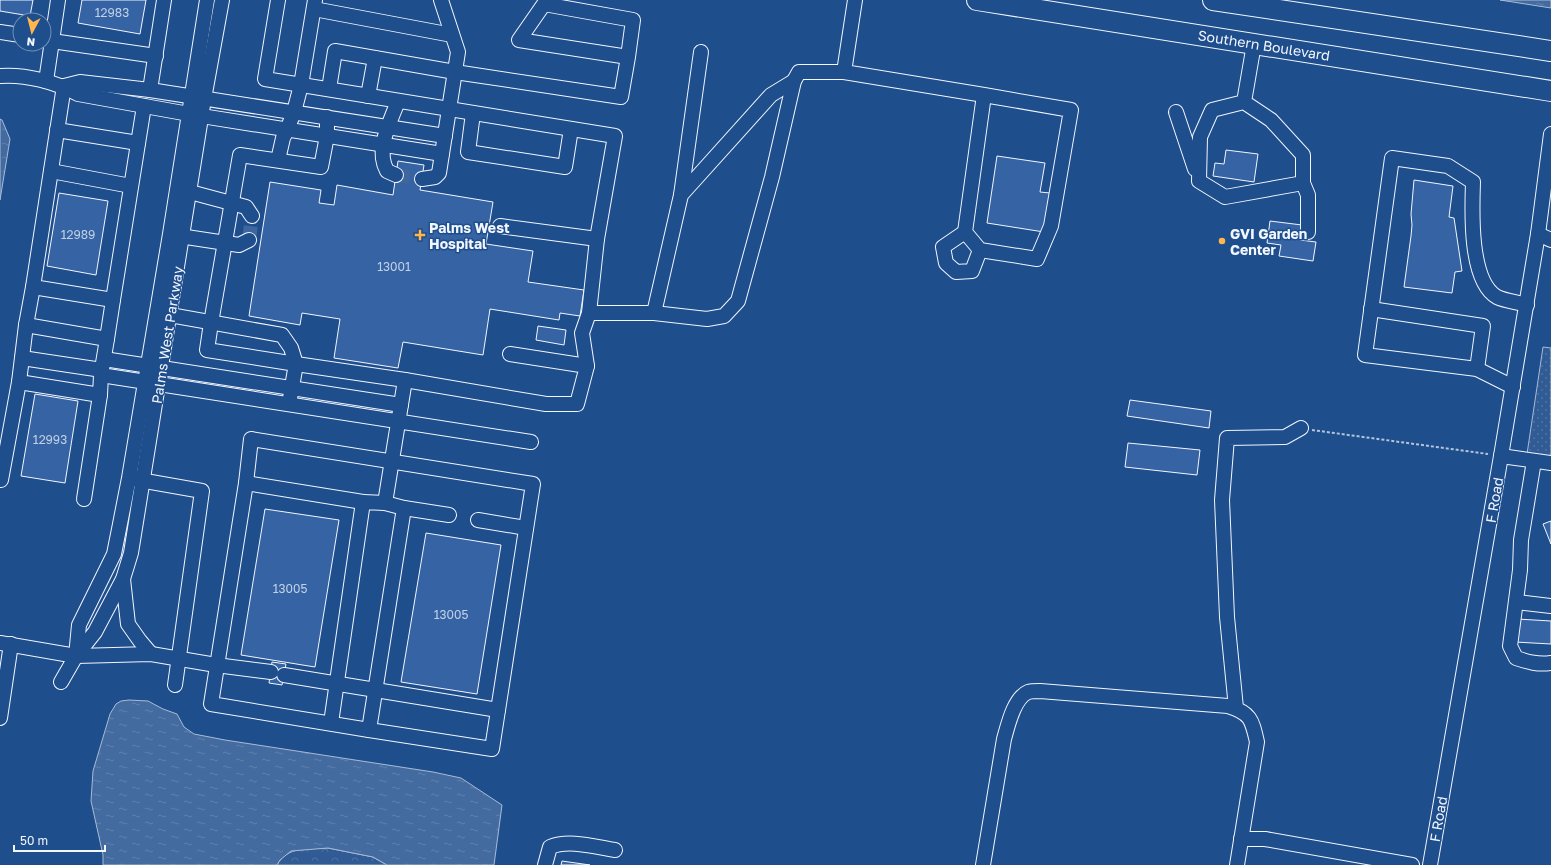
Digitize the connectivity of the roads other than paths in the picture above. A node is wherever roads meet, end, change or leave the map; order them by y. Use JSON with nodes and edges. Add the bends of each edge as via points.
{"nodes":[{"id":1,"x":58,"y":0,"type":"edge"},
{"id":2,"x":164,"y":0,"type":"edge"},
{"id":3,"x":207,"y":0,"type":"edge"},
{"id":4,"x":222,"y":0,"type":"edge"},
{"id":5,"x":278,"y":0,"type":"edge"},
{"id":6,"x":441,"y":0,"type":"edge"},
{"id":7,"x":855,"y":0,"type":"edge"},
{"id":8,"x":977,"y":0,"type":"edge"},
{"id":9,"x":1213,"y":0,"type":"edge"},
{"id":10,"x":314,"y":5,"type":"edge"},
{"id":11,"x":52,"y":24,"type":"edge"},
{"id":12,"x":0,"y":32,"type":"edge"},
{"id":13,"x":12,"y":34,"type":"edge"},
{"id":14,"x":452,"y":34,"type":"junction"},
{"id":15,"x":52,"y":41,"type":"edge"},
{"id":16,"x":1254,"y":44,"type":"junction"},
{"id":17,"x":1551,"y":51,"type":"edge"},
{"id":18,"x":47,"y":52,"type":"edge"},
{"id":19,"x":701,"y":52,"type":"dead end"},
{"id":20,"x":156,"y":56,"type":"junction"},
{"id":21,"x":628,"y":57,"type":"junction"},
{"id":22,"x":375,"y":58,"type":"junction"},
{"id":23,"x":455,"y":72,"type":"junction"},
{"id":24,"x":844,"y":72,"type":"junction"},
{"id":25,"x":0,"y":76,"type":"edge"},
{"id":26,"x":46,"y":81,"type":"junction"},
{"id":27,"x":794,"y":81,"type":"junction"},
{"id":28,"x":301,"y":85,"type":"junction"},
{"id":29,"x":64,"y":86,"type":"junction"},
{"id":30,"x":329,"y":89,"type":"junction"},
{"id":31,"x":150,"y":90,"type":"junction"},
{"id":32,"x":1551,"y":90,"type":"edge"},
{"id":33,"x":984,"y":95,"type":"junction"},
{"id":34,"x":368,"y":96,"type":"junction"},
{"id":35,"x":198,"y":98,"type":"junction"},
{"id":36,"x":398,"y":101,"type":"junction"},
{"id":37,"x":1244,"y":102,"type":"junction"},
{"id":38,"x":144,"y":106,"type":"junction"},
{"id":39,"x":449,"y":110,"type":"junction"},
{"id":40,"x":294,"y":112,"type":"junction"},
{"id":41,"x":1176,"y":112,"type":"dead end"},
{"id":42,"x":473,"y":113,"type":"junction"},
{"id":43,"x":196,"y":115,"type":"junction"},
{"id":44,"x":327,"y":117,"type":"junction"},
{"id":45,"x":388,"y":127,"type":"junction"},
{"id":46,"x":571,"y":129,"type":"junction"},
{"id":47,"x":57,"y":130,"type":"junction"},
{"id":48,"x":287,"y":130,"type":"junction"},
{"id":49,"x":1551,"y":134,"type":"edge"},
{"id":50,"x":327,"y":136,"type":"junction"},
{"id":51,"x":445,"y":136,"type":"junction"},
{"id":52,"x":138,"y":143,"type":"junction"},
{"id":53,"x":383,"y":145,"type":"junction"},
{"id":54,"x":442,"y":154,"type":"junction"},
{"id":55,"x":278,"y":160,"type":"junction"},
{"id":56,"x":51,"y":170,"type":"junction"},
{"id":57,"x":396,"y":175,"type":"tunnel mouth"},
{"id":58,"x":422,"y":179,"type":"tunnel mouth"},
{"id":59,"x":1200,"y":181,"type":"junction"},
{"id":60,"x":1303,"y":183,"type":"junction"},
{"id":61,"x":131,"y":186,"type":"junction"},
{"id":62,"x":190,"y":192,"type":"junction"},
{"id":63,"x":681,"y":195,"type":"junction"},
{"id":64,"x":232,"y":203,"type":"junction"},
{"id":65,"x":252,"y":216,"type":"dead end"},
{"id":66,"x":500,"y":226,"type":"dead end"},
{"id":67,"x":965,"y":232,"type":"junction"},
{"id":68,"x":1308,"y":232,"type":"dead end"},
{"id":69,"x":176,"y":235,"type":"junction"},
{"id":70,"x":1545,"y":237,"type":"edge"},
{"id":71,"x":597,"y":239,"type":"junction"},
{"id":72,"x":249,"y":240,"type":"dead end"},
{"id":73,"x":225,"y":243,"type":"junction"},
{"id":74,"x":980,"y":250,"type":"junction"},
{"id":75,"x":33,"y":287,"type":"junction"},
{"id":76,"x":113,"y":300,"type":"junction"},
{"id":77,"x":1527,"y":305,"type":"junction"},
{"id":78,"x":1371,"y":309,"type":"junction"},
{"id":79,"x":589,"y":313,"type":"junction"},
{"id":80,"x":654,"y":313,"type":"junction"},
{"id":81,"x":170,"y":315,"type":"junction"},
{"id":82,"x":211,"y":322,"type":"junction"},
{"id":83,"x":26,"y":325,"type":"junction"},
{"id":84,"x":107,"y":339,"type":"junction"},
{"id":85,"x":510,"y":354,"type":"dead end"},
{"id":86,"x":22,"y":358,"type":"junction"},
{"id":87,"x":296,"y":364,"type":"junction"},
{"id":88,"x":155,"y":366,"type":"junction"},
{"id":89,"x":587,"y":366,"type":"junction"},
{"id":90,"x":102,"y":368,"type":"junction"},
{"id":91,"x":1477,"y":369,"type":"junction"},
{"id":92,"x":405,"y":380,"type":"junction"},
{"id":93,"x":19,"y":382,"type":"junction"},
{"id":94,"x":144,"y":382,"type":"junction"},
{"id":95,"x":158,"y":384,"type":"junction"},
{"id":96,"x":1513,"y":387,"type":"junction"},
{"id":97,"x":291,"y":388,"type":"junction"},
{"id":98,"x":100,"y":395,"type":"junction"},
{"id":99,"x":289,"y":404,"type":"junction"},
{"id":100,"x":401,"y":405,"type":"junction"},
{"id":101,"x":398,"y":421,"type":"junction"},
{"id":102,"x":1301,"y":428,"type":"road end"},
{"id":103,"x":531,"y":442,"type":"dead end"},
{"id":104,"x":1502,"y":456,"type":"junction"},
{"id":105,"x":1534,"y":461,"type":"junction"},
{"id":106,"x":392,"y":463,"type":"junction"},
{"id":107,"x":1551,"y":463,"type":"edge"},
{"id":108,"x":1,"y":480,"type":"edge"},
{"id":109,"x":136,"y":480,"type":"junction"},
{"id":110,"x":246,"y":483,"type":"junction"},
{"id":111,"x":84,"y":499,"type":"dead end"},
{"id":112,"x":363,"y":502,"type":"junction"},
{"id":113,"x":385,"y":503,"type":"junction"},
{"id":114,"x":404,"y":508,"type":"junction"},
{"id":115,"x":449,"y":515,"type":"dead end"},
{"id":116,"x":478,"y":520,"type":"dead end"},
{"id":117,"x":526,"y":528,"type":"junction"},
{"id":118,"x":123,"y":579,"type":"junction"},
{"id":119,"x":1516,"y":602,"type":"junction"},
{"id":120,"x":1551,"y":606,"type":"edge"},
{"id":121,"x":6,"y":644,"type":"edge"},
{"id":122,"x":151,"y":654,"type":"junction"},
{"id":123,"x":76,"y":656,"type":"junction"},
{"id":124,"x":178,"y":659,"type":"junction"},
{"id":125,"x":1551,"y":663,"type":"edge"},
{"id":126,"x":216,"y":666,"type":"junction"},
{"id":127,"x":3,"y":678,"type":"edge"},
{"id":128,"x":61,"y":682,"type":"dead end"},
{"id":129,"x":337,"y":684,"type":"junction"},
{"id":130,"x":175,"y":685,"type":"dead end"},
{"id":131,"x":375,"y":690,"type":"junction"},
{"id":132,"x":1236,"y":708,"type":"junction"},
{"id":133,"x":498,"y":710,"type":"junction"},
{"id":134,"x":0,"y":718,"type":"edge"},
{"id":135,"x":331,"y":723,"type":"junction"},
{"id":136,"x":369,"y":730,"type":"junction"},
{"id":137,"x":1241,"y":839,"type":"junction"},
{"id":138,"x":615,"y":850,"type":"dead end"},
{"id":139,"x":545,"y":865,"type":"edge"},
{"id":140,"x":983,"y":865,"type":"edge"},
{"id":141,"x":1237,"y":865,"type":"edge"},
{"id":142,"x":1412,"y":865,"type":"edge"},
{"id":143,"x":1430,"y":865,"type":"edge"}],
"edges":[{"from":1,"to":11,"type":"street"},
{"from":2,"to":20,"type":"street"},
{"from":3,"to":35,"type":"street","name":"Palms West Parkway"},
{"from":4,"to":35,"type":"street","name":"Palms West Parkway"},
{"from":5,"to":28,"type":"street","via":[[265,79]]},
{"from":6,"to":14,"type":"street"},
{"from":7,"to":24,"type":"street"},
{"from":8,"to":16,"type":"highway","name":"Southern Boulevard"},
{"from":9,"to":17,"type":"highway"},
{"from":10,"to":14,"type":"street"},
{"from":10,"to":28,"type":"street"},
{"from":12,"to":13,"type":"street"},
{"from":14,"to":23,"type":"street","via":[[458,52]]},
{"from":15,"to":20,"type":"street"},
{"from":16,"to":32,"type":"highway","name":"Southern Boulevard"},
{"from":16,"to":37,"type":"street"},
{"from":18,"to":26,"type":"street"},
{"from":19,"to":63,"type":"street"},
{"from":20,"to":31,"type":"street"},
{"from":21,"to":21,"type":"street","via":[[558,46],[519,40],[544,4],[633,20]]},
{"from":21,"to":23,"type":"street","via":[[621,97]]},
{"from":22,"to":23,"type":"street"},
{"from":22,"to":30,"type":"street","via":[[335,51]]},
{"from":22,"to":34,"type":"street"},
{"from":23,"to":39,"type":"street"},
{"from":24,"to":27,"type":"street","via":[[799,72]]},
{"from":24,"to":33,"type":"street"},
{"from":25,"to":26,"type":"street","via":[[10,75]]},
{"from":26,"to":29,"type":"street"},
{"from":27,"to":63,"type":"street","via":[[771,95]]},
{"from":27,"to":80,"type":"street","via":[[772,177],[738,301],[724,316],[707,319]]},
{"from":28,"to":30,"type":"street"},
{"from":28,"to":40,"type":"street"},
{"from":29,"to":31,"type":"street","via":[[80,82]]},
{"from":29,"to":38,"type":"street","via":[[78,94]]},
{"from":29,"to":47,"type":"street"},
{"from":30,"to":34,"type":"street"},
{"from":31,"to":35,"type":"street"},
{"from":33,"to":67,"type":"street"},
{"from":33,"to":74,"type":"street","via":[[1071,110],[1051,226],[1037,259]]},
{"from":34,"to":36,"type":"street"},
{"from":35,"to":40,"type":"street"},
{"from":35,"to":43,"type":"street","name":"Palms West Parkway"},
{"from":36,"to":39,"type":"street"},
{"from":36,"to":45,"type":"street"},
{"from":37,"to":59,"type":"street","via":[[1212,110],[1200,137]]},
{"from":37,"to":60,"type":"street","via":[[1271,120],[1303,155]]},
{"from":38,"to":43,"type":"street"},
{"from":38,"to":52,"type":"street"},
{"from":39,"to":42,"type":"street"},
{"from":39,"to":51,"type":"street"},
{"from":40,"to":44,"type":"street"},
{"from":40,"to":48,"type":"street"},
{"from":41,"to":59,"type":"street"},
{"from":42,"to":46,"type":"street"},
{"from":42,"to":46,"type":"street","via":[[468,152],[565,167]]},
{"from":43,"to":48,"type":"street"},
{"from":43,"to":62,"type":"street","name":"Palms West Parkway"},
{"from":43,"to":69,"type":"street","name":"Palms West Parkway"},
{"from":44,"to":45,"type":"street"},
{"from":44,"to":50,"type":"street"},
{"from":45,"to":51,"type":"street"},
{"from":45,"to":53,"type":"street"},
{"from":46,"to":71,"type":"street","via":[[614,136]]},
{"from":47,"to":52,"type":"street"},
{"from":47,"to":56,"type":"street"},
{"from":48,"to":50,"type":"street"},
{"from":48,"to":55,"type":"street"},
{"from":49,"to":70,"type":"street","name":"F Road"},
{"from":50,"to":53,"type":"street"},
{"from":50,"to":55,"type":"street","via":[[321,167]]},
{"from":51,"to":54,"type":"street"},
{"from":52,"to":61,"type":"street"},
{"from":53,"to":54,"type":"street"},
{"from":53,"to":57,"type":"street","via":[[384,165],[387,171]]},
{"from":54,"to":58,"type":"street","via":[[436,177]]},
{"from":55,"to":64,"type":"street","via":[[240,155]]},
{"from":56,"to":61,"type":"street"},
{"from":56,"to":75,"type":"street"},
{"from":59,"to":60,"type":"street","via":[[1225,197]]},
{"from":60,"to":68,"type":"street","via":[[1308,196]]},
{"from":61,"to":76,"type":"street"},
{"from":62,"to":64,"type":"street"},
{"from":62,"to":69,"type":"street","name":"Palms West Parkway"},
{"from":63,"to":80,"type":"street"},
{"from":64,"to":65,"type":"street","via":[[246,207]]},
{"from":64,"to":73,"type":"street"},
{"from":66,"to":71,"type":"street"},
{"from":67,"to":74,"type":"street"},
{"from":67,"to":74,"type":"street","via":[[943,247],[946,263],[956,272],[972,271]]},
{"from":69,"to":73,"type":"street"},
{"from":69,"to":81,"type":"street","name":"Palms West Parkway"},
{"from":69,"to":88,"type":"street","name":"Palms West Parkway"},
{"from":70,"to":77,"type":"street","name":"F Road"},
{"from":71,"to":79,"type":"street"},
{"from":72,"to":73,"type":"street","via":[[239,245]]},
{"from":73,"to":82,"type":"street"},
{"from":75,"to":76,"type":"street"},
{"from":75,"to":83,"type":"street"},
{"from":76,"to":84,"type":"street"},
{"from":77,"to":78,"type":"street","via":[[1497,297],[1486,288],[1476,260],[1472,212],[1473,182],[1448,166],[1392,158]]},
{"from":77,"to":96,"type":"street","name":"F Road"},
{"from":78,"to":91,"type":"street","via":[[1483,326]]},
{"from":78,"to":91,"type":"street","via":[[1365,355]]},
{"from":79,"to":80,"type":"street"},
{"from":79,"to":89,"type":"street","via":[[582,333]]},
{"from":81,"to":82,"type":"street"},
{"from":81,"to":88,"type":"street","name":"Palms West Parkway"},
{"from":82,"to":87,"type":"street","via":[[282,335],[291,348]]},
{"from":82,"to":87,"type":"street","via":[[207,350]]},
{"from":83,"to":84,"type":"street"},
{"from":83,"to":86,"type":"street"},
{"from":84,"to":90,"type":"street"},
{"from":85,"to":89,"type":"street"},
{"from":86,"to":90,"type":"street"},
{"from":86,"to":93,"type":"street"},
{"from":87,"to":92,"type":"street"},
{"from":87,"to":97,"type":"street"},
{"from":88,"to":90,"type":"street"},
{"from":88,"to":94,"type":"street","name":"Palms West Parkway"},
{"from":88,"to":95,"type":"street","name":"Palms West Parkway"},
{"from":88,"to":97,"type":"street"},
{"from":89,"to":92,"type":"street","via":[[577,404],[546,404]]},
{"from":90,"to":94,"type":"street"},
{"from":90,"to":98,"type":"street"},
{"from":91,"to":96,"type":"street"},
{"from":92,"to":100,"type":"street"},
{"from":93,"to":98,"type":"street"},
{"from":93,"to":108,"type":"street"},
{"from":94,"to":95,"type":"street"},
{"from":94,"to":109,"type":"street","name":"Palms West Parkway"},
{"from":95,"to":99,"type":"street"},
{"from":95,"to":109,"type":"street","name":"Palms West Parkway"},
{"from":96,"to":104,"type":"street","name":"F Road"},
{"from":97,"to":99,"type":"street"},
{"from":97,"to":100,"type":"street"},
{"from":98,"to":111,"type":"street"},
{"from":99,"to":101,"type":"street"},
{"from":100,"to":101,"type":"street"},
{"from":101,"to":103,"type":"street"},
{"from":101,"to":106,"type":"street"},
{"from":102,"to":132,"type":"street","via":[[1286,436],[1227,438],[1222,500],[1227,617]]},
{"from":104,"to":105,"type":"street"},
{"from":104,"to":143,"type":"street","name":"F Road"},
{"from":105,"to":107,"type":"street"},
{"from":105,"to":119,"type":"street","via":[[1521,540]]},
{"from":106,"to":110,"type":"street","via":[[251,439]]},
{"from":106,"to":113,"type":"street"},
{"from":106,"to":117,"type":"street","via":[[532,484]]},
{"from":109,"to":118,"type":"street","name":"Palms West Parkway","via":[[131,553]]},
{"from":109,"to":123,"type":"street","name":"Palms West Parkway","via":[[114,554],[79,625]]},
{"from":109,"to":124,"type":"street","via":[[202,491]]},
{"from":110,"to":112,"type":"street"},
{"from":110,"to":126,"type":"street"},
{"from":112,"to":113,"type":"street"},
{"from":112,"to":129,"type":"street"},
{"from":113,"to":114,"type":"street"},
{"from":114,"to":115,"type":"street"},
{"from":114,"to":131,"type":"street"},
{"from":116,"to":117,"type":"street"},
{"from":117,"to":133,"type":"street"},
{"from":118,"to":122,"type":"street","via":[[128,624]]},
{"from":118,"to":123,"type":"street","name":"Palms West Parkway","via":[[96,632]]},
{"from":119,"to":120,"type":"street"},
{"from":119,"to":125,"type":"street","via":[[1510,646],[1516,658],[1541,664]]},
{"from":121,"to":123,"type":"street"},
{"from":121,"to":127,"type":"street"},
{"from":122,"to":123,"type":"street"},
{"from":122,"to":124,"type":"street"},
{"from":123,"to":128,"type":"street","name":"Palms West Parkway"},
{"from":124,"to":126,"type":"street"},
{"from":124,"to":130,"type":"street"},
{"from":126,"to":129,"type":"street"},
{"from":126,"to":135,"type":"street","via":[[211,704]]},
{"from":127,"to":134,"type":"street"},
{"from":129,"to":131,"type":"street"},
{"from":129,"to":135,"type":"street"},
{"from":131,"to":133,"type":"street"},
{"from":131,"to":136,"type":"street"},
{"from":132,"to":137,"type":"street","via":[[1242,710],[1253,724],[1257,742]]},
{"from":132,"to":140,"type":"street","via":[[1059,692],[1027,692],[1018,702],[1010,718],[1004,739]]},
{"from":133,"to":136,"type":"street","via":[[492,749]]},
{"from":135,"to":136,"type":"street"},
{"from":137,"to":141,"type":"street"},
{"from":137,"to":142,"type":"street","via":[[1265,839]]},
{"from":138,"to":139,"type":"street","via":[[558,844],[550,847]]}]}
